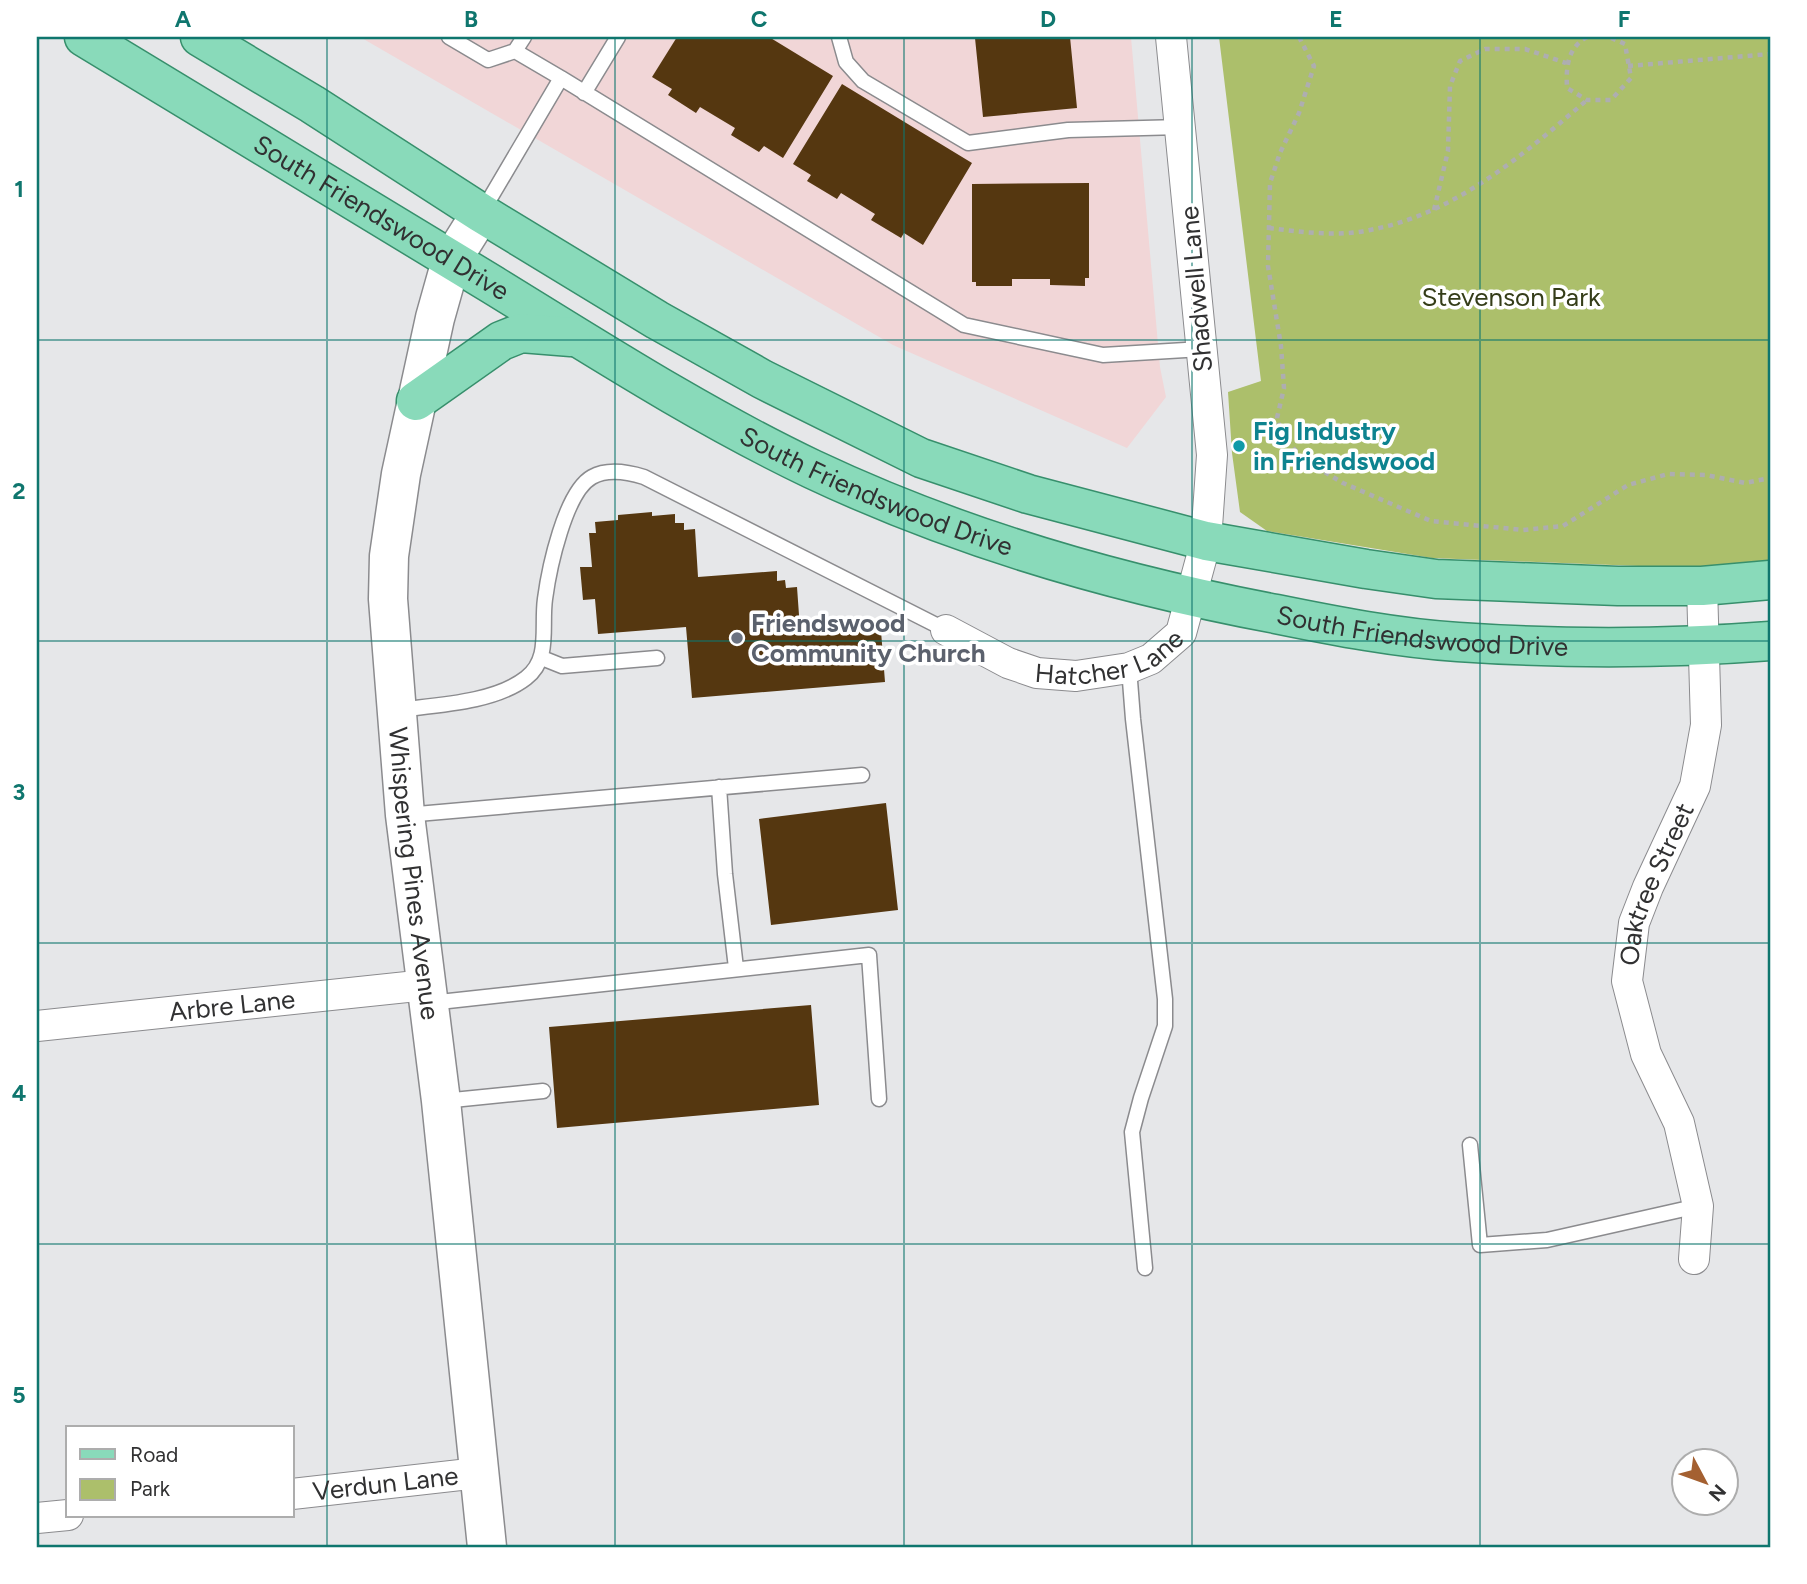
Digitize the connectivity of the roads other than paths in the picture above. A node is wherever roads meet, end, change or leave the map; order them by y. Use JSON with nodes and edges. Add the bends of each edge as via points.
{"nodes":[{"id":1,"x":84,"y":37,"type":"edge"},
{"id":2,"x":200,"y":37,"type":"edge"},
{"id":3,"x":449,"y":37,"type":"edge"},
{"id":4,"x":524,"y":37,"type":"edge"},
{"id":5,"x":618,"y":37,"type":"edge"},
{"id":6,"x":839,"y":37,"type":"edge"},
{"id":7,"x":1171,"y":37,"type":"edge"},
{"id":8,"x":516,"y":51,"type":"junction"},
{"id":9,"x":561,"y":78,"type":"junction"},
{"id":10,"x":584,"y":93,"type":"junction"},
{"id":11,"x":1181,"y":127,"type":"junction"},
{"id":12,"x":481,"y":213,"type":"junction"},
{"id":13,"x":452,"y":261,"type":"junction"},
{"id":14,"x":578,"y":338,"type":"junction"},
{"id":15,"x":1202,"y":349,"type":"junction"},
{"id":16,"x":416,"y":401,"type":"junction"},
{"id":17,"x":1206,"y":541,"type":"junction"},
{"id":18,"x":1770,"y":580,"type":"edge"},
{"id":19,"x":1702,"y":586,"type":"junction"},
{"id":20,"x":1192,"y":598,"type":"junction"},
{"id":21,"x":946,"y":629,"type":"joint"},
{"id":22,"x":1770,"y":641,"type":"edge"},
{"id":23,"x":1705,"y":646,"type":"junction"},
{"id":24,"x":542,"y":658,"type":"junction"},
{"id":25,"x":657,"y":658,"type":"dead end"},
{"id":26,"x":1129,"y":668,"type":"junction"},
{"id":27,"x":397,"y":710,"type":"junction"},
{"id":28,"x":862,"y":775,"type":"dead end"},
{"id":29,"x":719,"y":787,"type":"junction"},
{"id":30,"x":405,"y":815,"type":"junction"},
{"id":31,"x":736,"y":968,"type":"junction"},
{"id":32,"x":427,"y":994,"type":"junction"},
{"id":33,"x":37,"y":1026,"type":"edge"},
{"id":34,"x":543,"y":1091,"type":"dead end"},
{"id":35,"x":879,"y":1099,"type":"dead end"},
{"id":36,"x":441,"y":1101,"type":"junction"},
{"id":37,"x":1470,"y":1145,"type":"dead end"},
{"id":38,"x":1698,"y":1206,"type":"junction"},
{"id":39,"x":1694,"y":1259,"type":"dead end"},
{"id":40,"x":1145,"y":1268,"type":"dead end"},
{"id":41,"x":478,"y":1473,"type":"junction"},
{"id":42,"x":294,"y":1494,"type":"edge"},
{"id":43,"x":66,"y":1516,"type":"edge"},
{"id":44,"x":37,"y":1518,"type":"edge"},
{"id":45,"x":487,"y":1547,"type":"edge"}],
"edges":[{"from":1,"to":13,"type":"main road","name":"South Friendswood Drive"},
{"from":2,"to":12,"type":"main road","name":"South Friendswood Drive"},
{"from":3,"to":8,"type":"lane","via":[[488,60]]},
{"from":4,"to":8,"type":"lane"},
{"from":5,"to":10,"type":"lane"},
{"from":6,"to":11,"type":"lane","via":[[846,62],[863,81],[968,144],[1068,130]]},
{"from":7,"to":11,"type":"street","name":"Shadwell Lane"},
{"from":8,"to":9,"type":"lane"},
{"from":9,"to":10,"type":"lane"},
{"from":9,"to":12,"type":"lane"},
{"from":10,"to":15,"type":"lane","via":[[964,325],[1103,355]]},
{"from":11,"to":15,"type":"street","name":"Shadwell Lane"},
{"from":12,"to":13,"type":"main road","name":"Whispering Pines Avenue"},
{"from":12,"to":17,"type":"main road","name":"South Friendswood Drive","via":[[762,379],[921,458],[1028,494]]},
{"from":13,"to":14,"type":"main road","name":"South Friendswood Drive"},
{"from":13,"to":16,"type":"main road","name":"Whispering Pines Avenue"},
{"from":14,"to":16,"type":"main road","via":[[521,333],[501,341]]},
{"from":14,"to":20,"type":"main road","name":"South Friendswood Drive","via":[[697,409],[812,469],[1019,549]]},
{"from":15,"to":17,"type":"street","name":"Shadwell Lane","via":[[1212,455]]},
{"from":16,"to":27,"type":"main road","name":"Whispering Pines Avenue","via":[[389,556]]},
{"from":17,"to":19,"type":"main road","name":"South Friendswood Drive","via":[[1436,579]]},
{"from":17,"to":20,"type":"street","name":"Hatcher Lane"},
{"from":18,"to":19,"type":"main road","name":"South Friendswood Drive"},
{"from":19,"to":23,"type":"street","name":"Oaktree Street"},
{"from":20,"to":23,"type":"main road","name":"South Friendswood Drive","via":[[1454,642]]},
{"from":20,"to":26,"type":"street","name":"Hatcher Lane","via":[[1181,633],[1151,659]]},
{"from":21,"to":24,"type":"lane","via":[[644,477],[609,472],[592,476],[579,489],[568,513],[545,601]]},
{"from":21,"to":26,"type":"street","name":"Hatcher Lane","via":[[1008,663],[1037,673],[1076,676]]},
{"from":22,"to":23,"type":"main road","name":"South Friendswood Drive"},
{"from":23,"to":38,"type":"street","name":"Oaktree Street","via":[[1706,724],[1695,786],[1634,923],[1627,981],[1646,1054],[1679,1123]]},
{"from":24,"to":25,"type":"lane","via":[[562,666]]},
{"from":24,"to":27,"type":"lane","via":[[527,678],[507,688],[453,703]]},
{"from":26,"to":40,"type":"lane","via":[[1165,999],[1165,1026],[1132,1132]]},
{"from":27,"to":30,"type":"main road","name":"Whispering Pines Avenue"},
{"from":28,"to":29,"type":"lane"},
{"from":29,"to":30,"type":"lane"},
{"from":29,"to":31,"type":"lane"},
{"from":30,"to":32,"type":"main road","name":"Whispering Pines Avenue"},
{"from":31,"to":32,"type":"lane"},
{"from":31,"to":35,"type":"lane","via":[[869,955]]},
{"from":32,"to":33,"type":"street","name":"Arbre Lane"},
{"from":32,"to":36,"type":"main road","name":"Whispering Pines Avenue"},
{"from":34,"to":36,"type":"lane"},
{"from":36,"to":41,"type":"main road","name":"Whispering Pines Avenue"},
{"from":37,"to":38,"type":"lane","via":[[1480,1245],[1546,1240]]},
{"from":38,"to":39,"type":"street","name":"Oaktree Street"},
{"from":41,"to":42,"type":"street","name":"Verdun Lane"},
{"from":41,"to":45,"type":"main road","name":"Whispering Pines Avenue"},
{"from":43,"to":44,"type":"street"}]}
